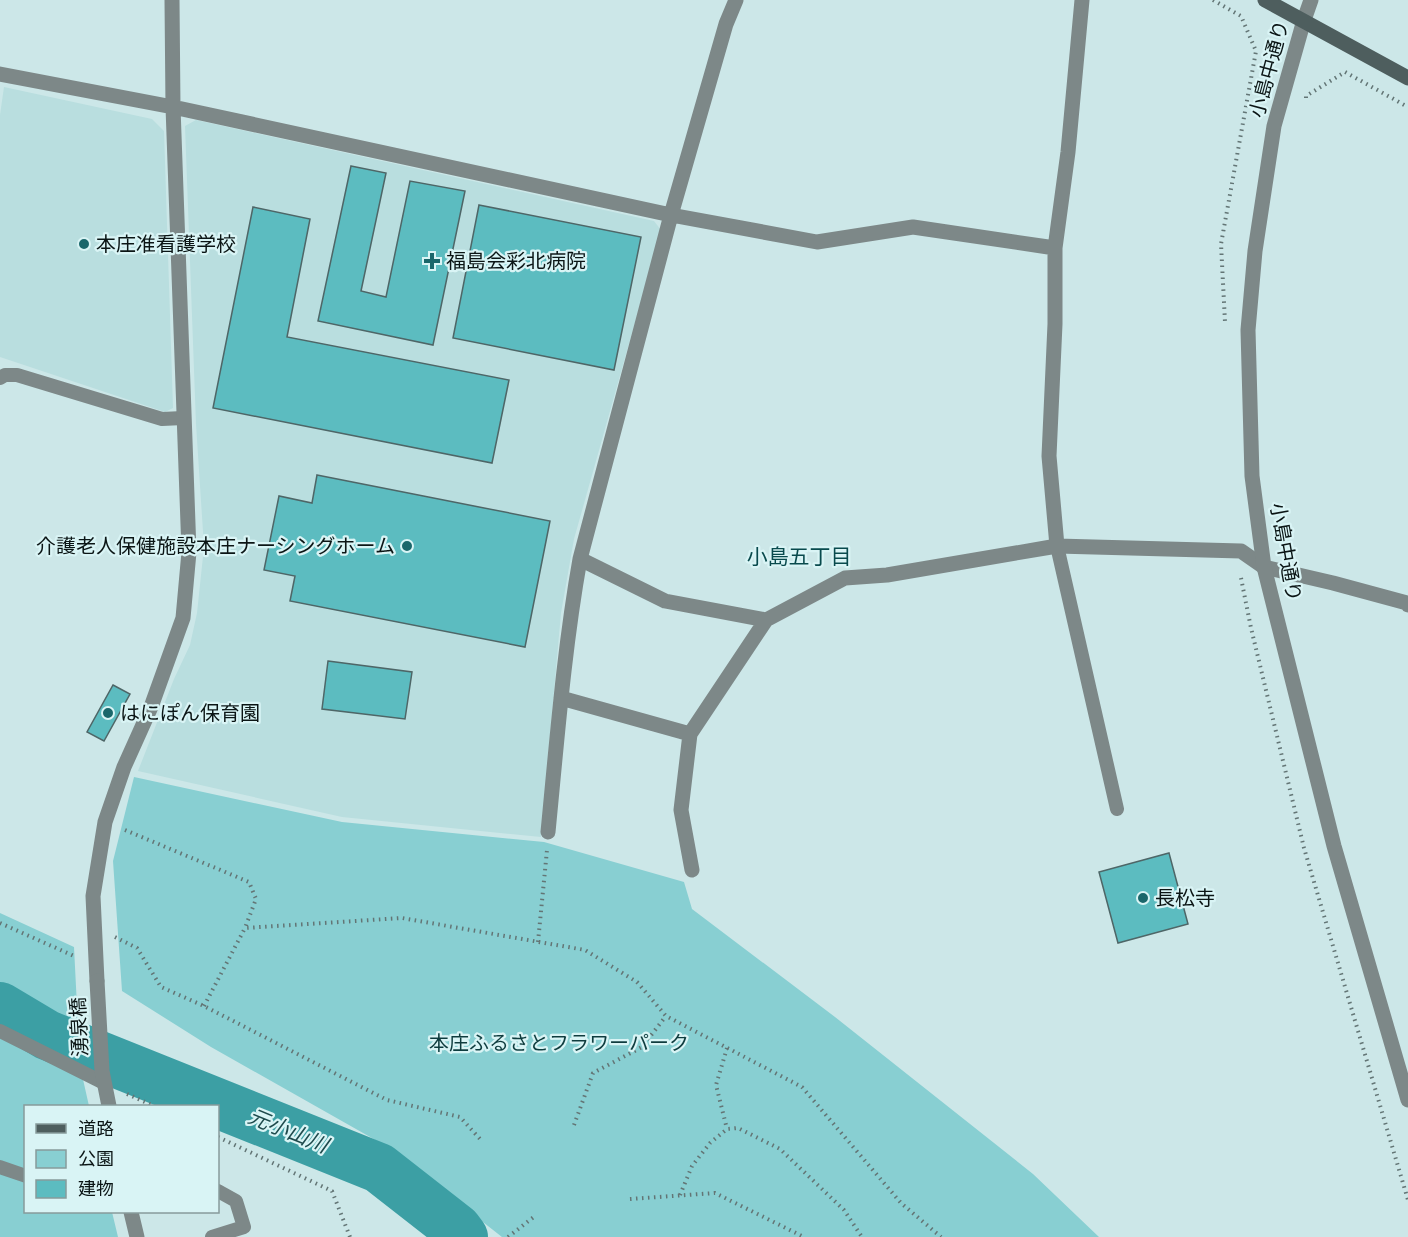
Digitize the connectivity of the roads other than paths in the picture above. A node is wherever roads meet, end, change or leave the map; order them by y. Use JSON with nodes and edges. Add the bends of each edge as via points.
{"nodes":[{"id":1,"x":172,"y":0,"type":"edge"},
{"id":2,"x":736,"y":0,"type":"edge"},
{"id":3,"x":1082,"y":0,"type":"edge"},
{"id":4,"x":1265,"y":0,"type":"edge"},
{"id":5,"x":1311,"y":0,"type":"edge"},
{"id":6,"x":1304,"y":20,"type":"junction"},
{"id":7,"x":0,"y":74,"type":"edge"},
{"id":8,"x":1408,"y":78,"type":"edge"},
{"id":9,"x":173,"y":107,"type":"junction"},
{"id":10,"x":671,"y":215,"type":"junction"},
{"id":11,"x":1055,"y":248,"type":"junction"},
{"id":12,"x":0,"y":378,"type":"edge"},
{"id":13,"x":183,"y":418,"type":"junction"},
{"id":14,"x":1057,"y":546,"type":"junction"},
{"id":15,"x":580,"y":559,"type":"junction"},
{"id":16,"x":1264,"y":567,"type":"junction"},
{"id":17,"x":1408,"y":603,"type":"edge"},
{"id":18,"x":766,"y":620,"type":"junction"},
{"id":19,"x":561,"y":698,"type":"junction"},
{"id":20,"x":690,"y":734,"type":"junction"},
{"id":21,"x":1117,"y":809,"type":"dead end"},
{"id":22,"x":548,"y":832,"type":"road end"},
{"id":23,"x":692,"y":870,"type":"dead end"},
{"id":24,"x":0,"y":1031,"type":"edge"},
{"id":25,"x":103,"y":1077,"type":"junction"},
{"id":26,"x":1408,"y":1100,"type":"edge"},
{"id":27,"x":109,"y":1105,"type":"edge"},
{"id":28,"x":0,"y":1167,"type":"edge"},
{"id":29,"x":24,"y":1175,"type":"edge"},
{"id":30,"x":219,"y":1192,"type":"edge"},
{"id":31,"x":130,"y":1213,"type":"edge"},
{"id":32,"x":137,"y":1237,"type":"edge"},
{"id":33,"x":212,"y":1237,"type":"edge"}],
"edges":[{"from":1,"to":9,"type":"street","name":"湧泉橋"},
{"from":2,"to":10,"type":"street"},
{"from":3,"to":11,"type":"street"},
{"from":4,"to":6,"type":"main road"},
{"from":5,"to":6,"type":"street","name":"小島中通り"},
{"from":6,"to":8,"type":"main road"},
{"from":6,"to":16,"type":"street","name":"小島中通り","via":[[1274,126],[1255,251],[1248,330],[1252,476]]},
{"from":7,"to":9,"type":"street"},
{"from":9,"to":10,"type":"street"},
{"from":9,"to":13,"type":"street","name":"湧泉橋"},
{"from":10,"to":11,"type":"street","via":[[817,242],[913,227]]},
{"from":10,"to":15,"type":"street"},
{"from":11,"to":14,"type":"street","via":[[1049,456]]},
{"from":12,"to":13,"type":"lane","via":[[17,375],[162,418]]},
{"from":13,"to":25,"type":"street","name":"湧泉橋","via":[[189,552],[183,618],[105,822],[93,896]]},
{"from":14,"to":16,"type":"street","via":[[1241,550]]},
{"from":14,"to":18,"type":"street","via":[[887,575],[845,578]]},
{"from":14,"to":21,"type":"lane"},
{"from":15,"to":18,"type":"street","via":[[665,601]]},
{"from":15,"to":19,"type":"street"},
{"from":16,"to":17,"type":"street"},
{"from":16,"to":26,"type":"street","name":"小島中通り","via":[[1334,846]]},
{"from":18,"to":20,"type":"street"},
{"from":19,"to":20,"type":"street"},
{"from":19,"to":22,"type":"street"},
{"from":20,"to":23,"type":"street","via":[[681,810]]},
{"from":24,"to":25,"type":"lane"},
{"from":25,"to":27,"type":"street","name":"湧泉橋"},
{"from":28,"to":29,"type":"lane"},
{"from":30,"to":33,"type":"lane","via":[[236,1201],[244,1227]]},
{"from":31,"to":32,"type":"street"}]}
